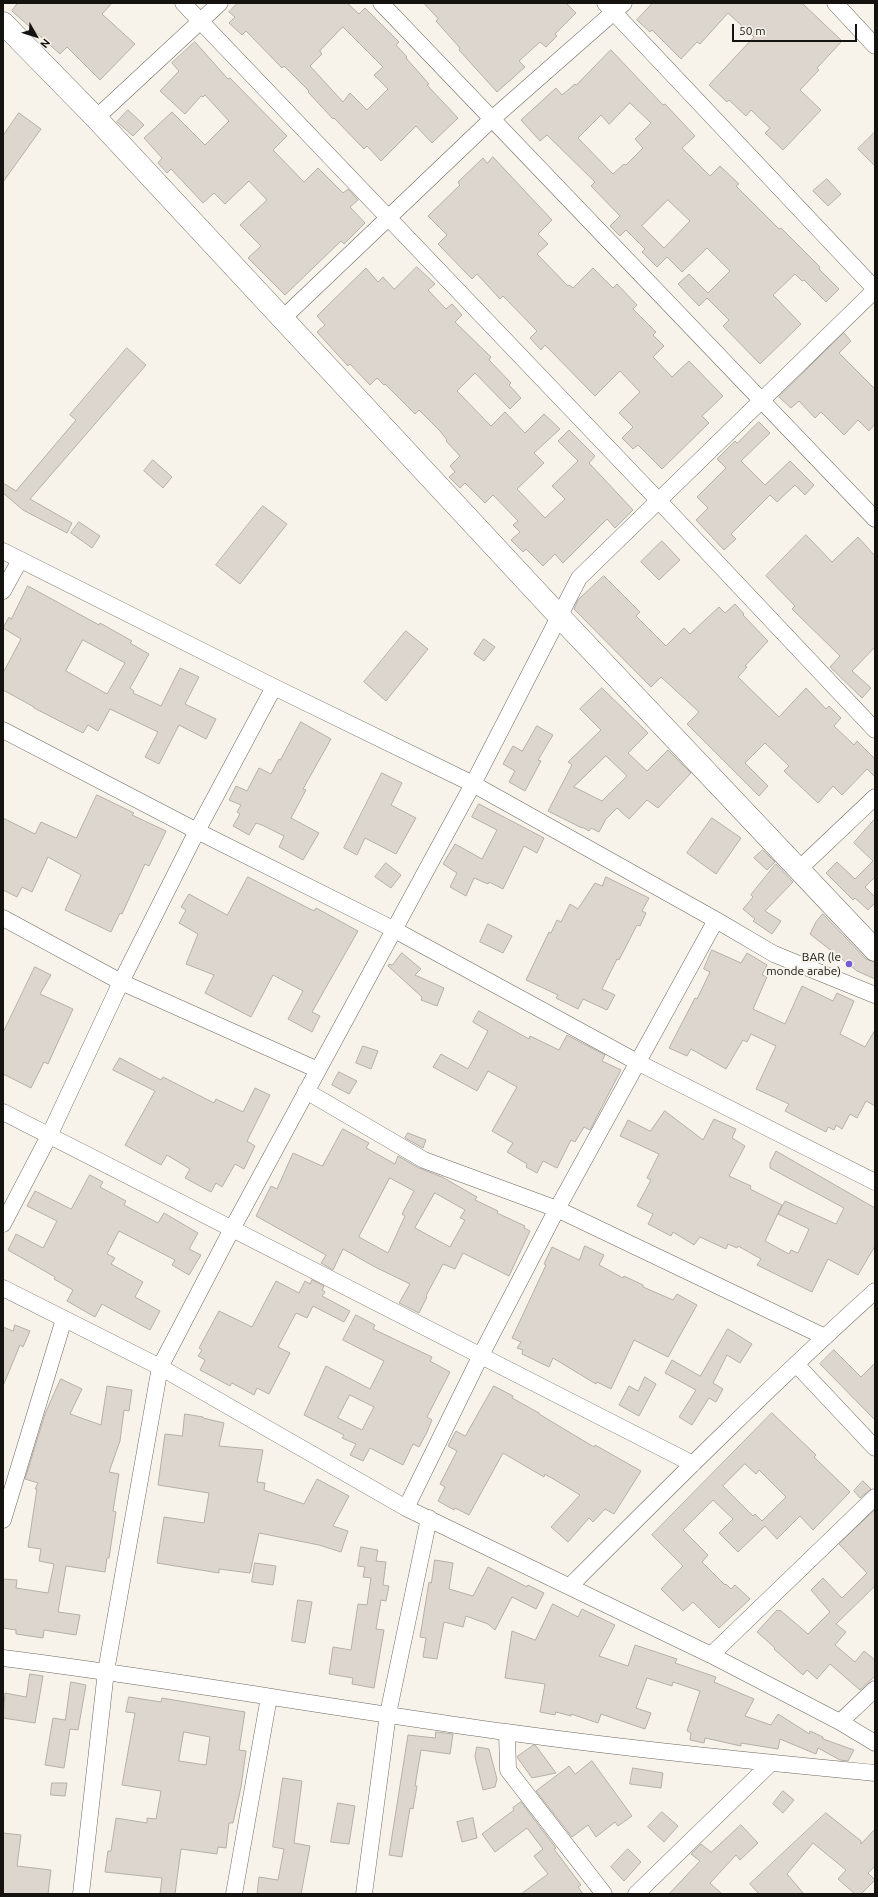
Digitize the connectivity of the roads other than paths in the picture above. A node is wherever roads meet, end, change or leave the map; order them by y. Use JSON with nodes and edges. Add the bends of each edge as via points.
{"nodes":[{"id":1,"x":183,"y":3,"type":"edge"},
{"id":2,"x":220,"y":3,"type":"edge"},
{"id":3,"x":381,"y":3,"type":"edge"},
{"id":4,"x":835,"y":3,"type":"edge"},
{"id":5,"x":614,"y":6,"type":"edge"},
{"id":6,"x":200,"y":21,"type":"junction"},
{"id":7,"x":3,"y":23,"type":"edge"},
{"id":8,"x":875,"y":46,"type":"edge"},
{"id":9,"x":96,"y":118,"type":"junction"},
{"id":10,"x":492,"y":119,"type":"junction"},
{"id":11,"x":388,"y":219,"type":"junction"},
{"id":12,"x":875,"y":290,"type":"edge"},
{"id":13,"x":282,"y":318,"type":"junction"},
{"id":14,"x":762,"y":400,"type":"junction"},
{"id":15,"x":659,"y":501,"type":"junction"},
{"id":16,"x":875,"y":519,"type":"edge"},
{"id":17,"x":3,"y":551,"type":"edge"},
{"id":18,"x":20,"y":560,"type":"junction"},
{"id":19,"x":3,"y":591,"type":"edge"},
{"id":20,"x":560,"y":617,"type":"junction"},
{"id":21,"x":274,"y":687,"type":"junction"},
{"id":22,"x":3,"y":730,"type":"edge"},
{"id":23,"x":875,"y":730,"type":"edge"},
{"id":24,"x":472,"y":784,"type":"junction"},
{"id":25,"x":875,"y":797,"type":"edge"},
{"id":26,"x":197,"y":832,"type":"junction"},
{"id":27,"x":799,"y":869,"type":"junction"},
{"id":28,"x":3,"y":918,"type":"edge"},
{"id":29,"x":716,"y":920,"type":"junction"},
{"id":30,"x":393,"y":929,"type":"junction"},
{"id":31,"x":875,"y":950,"type":"edge"},
{"id":32,"x":121,"y":982,"type":"junction"},
{"id":33,"x":875,"y":995,"type":"edge"},
{"id":34,"x":637,"y":1062,"type":"junction"},
{"id":35,"x":318,"y":1070,"type":"junction"},
{"id":36,"x":306,"y":1091,"type":"junction"},
{"id":37,"x":3,"y":1112,"type":"edge"},
{"id":38,"x":49,"y":1136,"type":"junction"},
{"id":39,"x":875,"y":1182,"type":"edge"},
{"id":40,"x":557,"y":1210,"type":"junction"},
{"id":41,"x":3,"y":1224,"type":"edge"},
{"id":42,"x":232,"y":1229,"type":"junction"},
{"id":43,"x":3,"y":1288,"type":"edge"},
{"id":44,"x":875,"y":1291,"type":"edge"},
{"id":45,"x":64,"y":1318,"type":"junction"},
{"id":46,"x":825,"y":1337,"type":"junction"},
{"id":47,"x":481,"y":1355,"type":"junction"},
{"id":48,"x":796,"y":1364,"type":"junction"},
{"id":49,"x":160,"y":1367,"type":"junction"},
{"id":50,"x":875,"y":1448,"type":"edge"},
{"id":51,"x":693,"y":1464,"type":"junction"},
{"id":52,"x":875,"y":1497,"type":"edge"},
{"id":53,"x":406,"y":1508,"type":"junction"},
{"id":54,"x":429,"y":1518,"type":"junction"},
{"id":55,"x":3,"y":1520,"type":"edge"},
{"id":56,"x":570,"y":1586,"type":"junction"},
{"id":57,"x":711,"y":1655,"type":"junction"},
{"id":58,"x":3,"y":1658,"type":"edge"},
{"id":59,"x":106,"y":1671,"type":"junction"},
{"id":60,"x":875,"y":1689,"type":"edge"},
{"id":61,"x":269,"y":1697,"type":"junction"},
{"id":62,"x":388,"y":1714,"type":"junction"},
{"id":63,"x":840,"y":1722,"type":"junction"},
{"id":64,"x":507,"y":1732,"type":"junction"},
{"id":65,"x":875,"y":1743,"type":"edge"},
{"id":66,"x":771,"y":1763,"type":"junction"},
{"id":67,"x":875,"y":1773,"type":"edge"},
{"id":68,"x":81,"y":1894,"type":"edge"},
{"id":69,"x":234,"y":1894,"type":"edge"},
{"id":70,"x":364,"y":1894,"type":"edge"},
{"id":71,"x":604,"y":1894,"type":"edge"},
{"id":72,"x":636,"y":1894,"type":"edge"}],
"edges":[{"from":1,"to":6,"type":"street"},
{"from":2,"to":6,"type":"street"},
{"from":3,"to":10,"type":"street"},
{"from":4,"to":8,"type":"street"},
{"from":5,"to":10,"type":"street"},
{"from":5,"to":12,"type":"street"},
{"from":6,"to":9,"type":"street"},
{"from":6,"to":11,"type":"street"},
{"from":7,"to":9,"type":"street"},
{"from":9,"to":13,"type":"street"},
{"from":10,"to":11,"type":"street"},
{"from":10,"to":14,"type":"street"},
{"from":11,"to":13,"type":"street"},
{"from":11,"to":15,"type":"street"},
{"from":12,"to":14,"type":"street"},
{"from":13,"to":20,"type":"street"},
{"from":14,"to":15,"type":"street"},
{"from":14,"to":16,"type":"street"},
{"from":15,"to":20,"type":"street","via":[[579,578]]},
{"from":15,"to":23,"type":"street"},
{"from":17,"to":18,"type":"street"},
{"from":18,"to":19,"type":"street"},
{"from":18,"to":21,"type":"street"},
{"from":20,"to":24,"type":"street"},
{"from":20,"to":27,"type":"street"},
{"from":21,"to":24,"type":"street"},
{"from":21,"to":26,"type":"street"},
{"from":22,"to":26,"type":"street"},
{"from":24,"to":29,"type":"street"},
{"from":24,"to":30,"type":"street"},
{"from":25,"to":27,"type":"street"},
{"from":26,"to":30,"type":"street"},
{"from":26,"to":32,"type":"street"},
{"from":27,"to":31,"type":"street"},
{"from":28,"to":32,"type":"street"},
{"from":29,"to":33,"type":"street","via":[[774,954]]},
{"from":29,"to":34,"type":"street"},
{"from":30,"to":34,"type":"street"},
{"from":30,"to":35,"type":"street"},
{"from":32,"to":35,"type":"street"},
{"from":32,"to":38,"type":"street"},
{"from":34,"to":39,"type":"street"},
{"from":34,"to":40,"type":"street"},
{"from":35,"to":36,"type":"street"},
{"from":36,"to":40,"type":"street","via":[[424,1160]]},
{"from":36,"to":42,"type":"street"},
{"from":37,"to":38,"type":"street"},
{"from":38,"to":41,"type":"street"},
{"from":38,"to":42,"type":"street"},
{"from":40,"to":46,"type":"street"},
{"from":40,"to":47,"type":"street"},
{"from":42,"to":47,"type":"street"},
{"from":42,"to":49,"type":"street"},
{"from":43,"to":45,"type":"street"},
{"from":44,"to":46,"type":"street"},
{"from":45,"to":49,"type":"street"},
{"from":45,"to":55,"type":"street"},
{"from":46,"to":48,"type":"street"},
{"from":47,"to":51,"type":"street"},
{"from":47,"to":53,"type":"street"},
{"from":48,"to":50,"type":"street"},
{"from":48,"to":51,"type":"street"},
{"from":49,"to":53,"type":"street"},
{"from":49,"to":59,"type":"street"},
{"from":51,"to":56,"type":"street"},
{"from":52,"to":57,"type":"street"},
{"from":53,"to":54,"type":"street"},
{"from":54,"to":56,"type":"street"},
{"from":54,"to":62,"type":"street"},
{"from":56,"to":57,"type":"street"},
{"from":57,"to":63,"type":"street"},
{"from":58,"to":59,"type":"street"},
{"from":59,"to":61,"type":"street"},
{"from":59,"to":68,"type":"street"},
{"from":60,"to":63,"type":"street"},
{"from":61,"to":62,"type":"street"},
{"from":61,"to":69,"type":"street"},
{"from":62,"to":64,"type":"street"},
{"from":62,"to":70,"type":"street"},
{"from":63,"to":65,"type":"street"},
{"from":64,"to":66,"type":"street"},
{"from":64,"to":71,"type":"street","via":[[508,1770]]},
{"from":66,"to":67,"type":"street"},
{"from":66,"to":72,"type":"street"}]}
